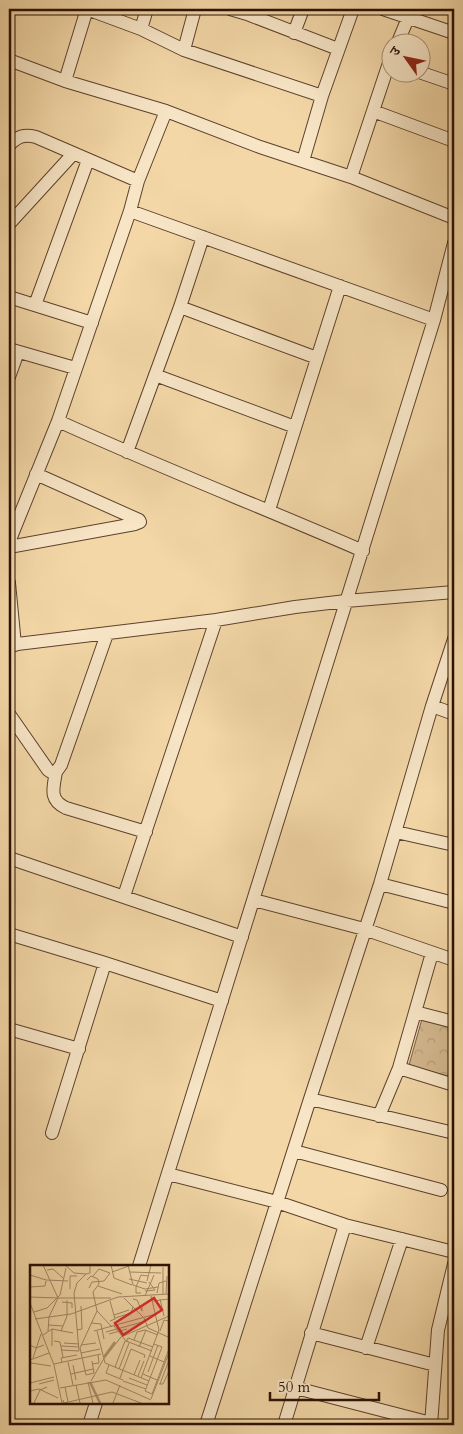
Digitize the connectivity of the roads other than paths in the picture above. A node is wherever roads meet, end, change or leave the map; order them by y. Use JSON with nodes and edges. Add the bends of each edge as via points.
{"nodes":[{"id":1,"x":87,"y":9,"type":"edge"},
{"id":2,"x":147,"y":9,"type":"edge"},
{"id":3,"x":195,"y":9,"type":"edge"},
{"id":4,"x":230,"y":9,"type":"edge"},
{"id":5,"x":302,"y":9,"type":"edge"},
{"id":6,"x":352,"y":9,"type":"edge"},
{"id":7,"x":383,"y":9,"type":"edge"},
{"id":8,"x":248,"y":11,"type":"edge"},
{"id":9,"x":408,"y":18,"type":"junction"},
{"id":10,"x":141,"y":29,"type":"junction"},
{"id":11,"x":402,"y":32,"type":"edge"},
{"id":12,"x":294,"y":33,"type":"junction"},
{"id":13,"x":454,"y":33,"type":"edge"},
{"id":14,"x":338,"y":49,"type":"junction"},
{"id":15,"x":184,"y":50,"type":"junction"},
{"id":16,"x":9,"y":60,"type":"edge"},
{"id":17,"x":430,"y":76,"type":"edge"},
{"id":18,"x":64,"y":80,"type":"junction"},
{"id":19,"x":383,"y":82,"type":"edge"},
{"id":20,"x":454,"y":84,"type":"edge"},
{"id":21,"x":322,"y":96,"type":"junction"},
{"id":22,"x":166,"y":111,"type":"junction"},
{"id":23,"x":373,"y":111,"type":"junction"},
{"id":24,"x":454,"y":142,"type":"edge"},
{"id":25,"x":9,"y":145,"type":"edge"},
{"id":26,"x":73,"y":154,"type":"junction"},
{"id":27,"x":88,"y":160,"type":"junction"},
{"id":28,"x":303,"y":161,"type":"junction"},
{"id":29,"x":351,"y":178,"type":"junction"},
{"id":30,"x":138,"y":182,"type":"junction"},
{"id":31,"x":130,"y":212,"type":"junction"},
{"id":32,"x":454,"y":218,"type":"edge"},
{"id":33,"x":9,"y":224,"type":"edge"},
{"id":34,"x":203,"y":237,"type":"junction"},
{"id":35,"x":454,"y":243,"type":"edge"},
{"id":36,"x":340,"y":286,"type":"junction"},
{"id":37,"x":9,"y":297,"type":"edge"},
{"id":38,"x":35,"y":305,"type":"junction"},
{"id":39,"x":180,"y":307,"type":"junction"},
{"id":40,"x":434,"y":320,"type":"junction"},
{"id":41,"x":92,"y":323,"type":"junction"},
{"id":42,"x":14,"y":351,"type":"edge"},
{"id":43,"x":317,"y":358,"type":"junction"},
{"id":44,"x":75,"y":368,"type":"junction"},
{"id":45,"x":155,"y":375,"type":"junction"},
{"id":46,"x":9,"y":377,"type":"edge"},
{"id":47,"x":58,"y":421,"type":"junction"},
{"id":48,"x":295,"y":427,"type":"junction"},
{"id":49,"x":127,"y":452,"type":"junction"},
{"id":50,"x":36,"y":474,"type":"junction"},
{"id":51,"x":269,"y":510,"type":"junction"},
{"id":52,"x":9,"y":542,"type":"edge"},
{"id":53,"x":9,"y":547,"type":"edge"},
{"id":54,"x":363,"y":551,"type":"junction"},
{"id":55,"x":9,"y":583,"type":"edge"},
{"id":56,"x":454,"y":592,"type":"edge"},
{"id":57,"x":346,"y":600,"type":"junction"},
{"id":58,"x":216,"y":620,"type":"junction"},
{"id":59,"x":106,"y":634,"type":"junction"},
{"id":60,"x":454,"y":640,"type":"edge"},
{"id":61,"x":12,"y":645,"type":"edge"},
{"id":62,"x":451,"y":659,"type":"edge"},
{"id":63,"x":432,"y":706,"type":"junction"},
{"id":64,"x":9,"y":714,"type":"edge"},
{"id":65,"x":454,"y":714,"type":"edge"},
{"id":66,"x":56,"y":772,"type":"junction"},
{"id":67,"x":146,"y":832,"type":"junction"},
{"id":68,"x":396,"y":832,"type":"junction"},
{"id":69,"x":454,"y":844,"type":"edge"},
{"id":70,"x":9,"y":858,"type":"edge"},
{"id":71,"x":380,"y":884,"type":"junction"},
{"id":72,"x":124,"y":896,"type":"junction"},
{"id":73,"x":254,"y":900,"type":"junction"},
{"id":74,"x":454,"y":902,"type":"edge"},
{"id":75,"x":364,"y":929,"type":"junction"},
{"id":76,"x":9,"y":934,"type":"edge"},
{"id":77,"x":242,"y":937,"type":"junction"},
{"id":78,"x":432,"y":953,"type":"junction"},
{"id":79,"x":454,"y":960,"type":"edge"},
{"id":80,"x":105,"y":963,"type":"junction"},
{"id":81,"x":222,"y":1001,"type":"junction"},
{"id":82,"x":415,"y":1012,"type":"junction"},
{"id":83,"x":454,"y":1022,"type":"edge"},
{"id":84,"x":9,"y":1030,"type":"edge"},
{"id":85,"x":79,"y":1049,"type":"junction"},
{"id":86,"x":399,"y":1068,"type":"junction"},
{"id":87,"x":454,"y":1085,"type":"edge"},
{"id":88,"x":310,"y":1099,"type":"junction"},
{"id":89,"x":379,"y":1116,"type":"junction"},
{"id":90,"x":52,"y":1133,"type":"dead end"},
{"id":91,"x":454,"y":1133,"type":"edge"},
{"id":92,"x":294,"y":1151,"type":"junction"},
{"id":93,"x":168,"y":1174,"type":"junction"},
{"id":94,"x":441,"y":1190,"type":"dead end"},
{"id":95,"x":277,"y":1202,"type":"junction"},
{"id":96,"x":345,"y":1225,"type":"junction"},
{"id":97,"x":402,"y":1239,"type":"junction"},
{"id":98,"x":454,"y":1252,"type":"edge"},
{"id":99,"x":454,"y":1264,"type":"edge"},
{"id":100,"x":139,"y":1265,"type":"edge"},
{"id":101,"x":311,"y":1333,"type":"junction"},
{"id":102,"x":366,"y":1348,"type":"junction"},
{"id":103,"x":436,"y":1366,"type":"junction"},
{"id":104,"x":296,"y":1388,"type":"junction"},
{"id":105,"x":96,"y":1404,"type":"edge"},
{"id":106,"x":428,"y":1424,"type":"edge"},
{"id":107,"x":89,"y":1425,"type":"edge"},
{"id":108,"x":206,"y":1425,"type":"edge"},
{"id":109,"x":284,"y":1425,"type":"edge"}],
"edges":[{"from":1,"to":10,"type":"street"},
{"from":1,"to":18,"type":"street"},
{"from":2,"to":10,"type":"street"},
{"from":3,"to":15,"type":"street"},
{"from":4,"to":8,"type":"street"},
{"from":5,"to":12,"type":"street"},
{"from":6,"to":14,"type":"street"},
{"from":7,"to":9,"type":"street"},
{"from":8,"to":12,"type":"street"},
{"from":9,"to":11,"type":"street"},
{"from":9,"to":13,"type":"street"},
{"from":10,"to":15,"type":"street"},
{"from":12,"to":14,"type":"street"},
{"from":14,"to":21,"type":"street"},
{"from":15,"to":21,"type":"street"},
{"from":16,"to":18,"type":"street"},
{"from":17,"to":20,"type":"street"},
{"from":18,"to":22,"type":"street"},
{"from":19,"to":23,"type":"street"},
{"from":21,"to":28,"type":"street"},
{"from":22,"to":28,"type":"street"},
{"from":22,"to":30,"type":"street"},
{"from":23,"to":24,"type":"street"},
{"from":23,"to":29,"type":"street"},
{"from":25,"to":26,"type":"street","via":[[16,138],[32,136]]},
{"from":26,"to":27,"type":"street"},
{"from":26,"to":33,"type":"street"},
{"from":27,"to":30,"type":"street"},
{"from":27,"to":38,"type":"street"},
{"from":28,"to":29,"type":"street"},
{"from":29,"to":32,"type":"street"},
{"from":30,"to":31,"type":"street"},
{"from":31,"to":34,"type":"street"},
{"from":31,"to":41,"type":"street"},
{"from":34,"to":36,"type":"street"},
{"from":34,"to":39,"type":"street"},
{"from":35,"to":40,"type":"street"},
{"from":36,"to":40,"type":"street"},
{"from":36,"to":43,"type":"street"},
{"from":37,"to":38,"type":"street"},
{"from":38,"to":41,"type":"street"},
{"from":39,"to":43,"type":"street"},
{"from":39,"to":45,"type":"street"},
{"from":40,"to":54,"type":"street"},
{"from":41,"to":44,"type":"street"},
{"from":42,"to":44,"type":"street"},
{"from":42,"to":46,"type":"street"},
{"from":43,"to":48,"type":"street"},
{"from":44,"to":47,"type":"street"},
{"from":45,"to":48,"type":"street"},
{"from":45,"to":49,"type":"street"},
{"from":47,"to":49,"type":"street"},
{"from":47,"to":50,"type":"street"},
{"from":48,"to":51,"type":"street"},
{"from":49,"to":51,"type":"street"},
{"from":50,"to":52,"type":"street"},
{"from":50,"to":53,"type":"street","via":[[140,522]]},
{"from":51,"to":54,"type":"street"},
{"from":54,"to":57,"type":"street"},
{"from":55,"to":61,"type":"street"},
{"from":56,"to":57,"type":"street"},
{"from":57,"to":58,"type":"street"},
{"from":57,"to":73,"type":"street"},
{"from":58,"to":59,"type":"street"},
{"from":58,"to":67,"type":"street"},
{"from":59,"to":61,"type":"street"},
{"from":59,"to":66,"type":"street"},
{"from":60,"to":62,"type":"street"},
{"from":62,"to":63,"type":"street"},
{"from":63,"to":65,"type":"street"},
{"from":63,"to":68,"type":"street"},
{"from":64,"to":66,"type":"street","via":[[48,770]]},
{"from":66,"to":67,"type":"street","via":[[53,788],[58,804]]},
{"from":67,"to":72,"type":"street"},
{"from":68,"to":69,"type":"street"},
{"from":68,"to":71,"type":"street"},
{"from":70,"to":72,"type":"street"},
{"from":71,"to":74,"type":"street"},
{"from":71,"to":75,"type":"street"},
{"from":72,"to":77,"type":"street"},
{"from":73,"to":75,"type":"street"},
{"from":73,"to":77,"type":"street"},
{"from":75,"to":78,"type":"street"},
{"from":75,"to":88,"type":"street"},
{"from":76,"to":80,"type":"street"},
{"from":77,"to":81,"type":"street"},
{"from":78,"to":79,"type":"street"},
{"from":78,"to":82,"type":"street"},
{"from":80,"to":81,"type":"street"},
{"from":80,"to":85,"type":"street"},
{"from":81,"to":93,"type":"street"},
{"from":82,"to":83,"type":"street"},
{"from":82,"to":86,"type":"street"},
{"from":84,"to":85,"type":"street"},
{"from":85,"to":90,"type":"street"},
{"from":86,"to":87,"type":"street"},
{"from":86,"to":89,"type":"street"},
{"from":88,"to":89,"type":"street"},
{"from":88,"to":92,"type":"street"},
{"from":89,"to":91,"type":"street"},
{"from":92,"to":94,"type":"street"},
{"from":92,"to":95,"type":"street"},
{"from":93,"to":95,"type":"street"},
{"from":93,"to":100,"type":"street"},
{"from":95,"to":96,"type":"street"},
{"from":95,"to":108,"type":"street"},
{"from":96,"to":97,"type":"street"},
{"from":96,"to":101,"type":"street"},
{"from":97,"to":98,"type":"street"},
{"from":97,"to":102,"type":"street"},
{"from":99,"to":103,"type":"street","via":[[438,1330]]},
{"from":101,"to":102,"type":"street"},
{"from":101,"to":104,"type":"street"},
{"from":102,"to":103,"type":"street"},
{"from":103,"to":106,"type":"street"},
{"from":104,"to":106,"type":"street"},
{"from":104,"to":109,"type":"street"},
{"from":105,"to":107,"type":"street"}]}
